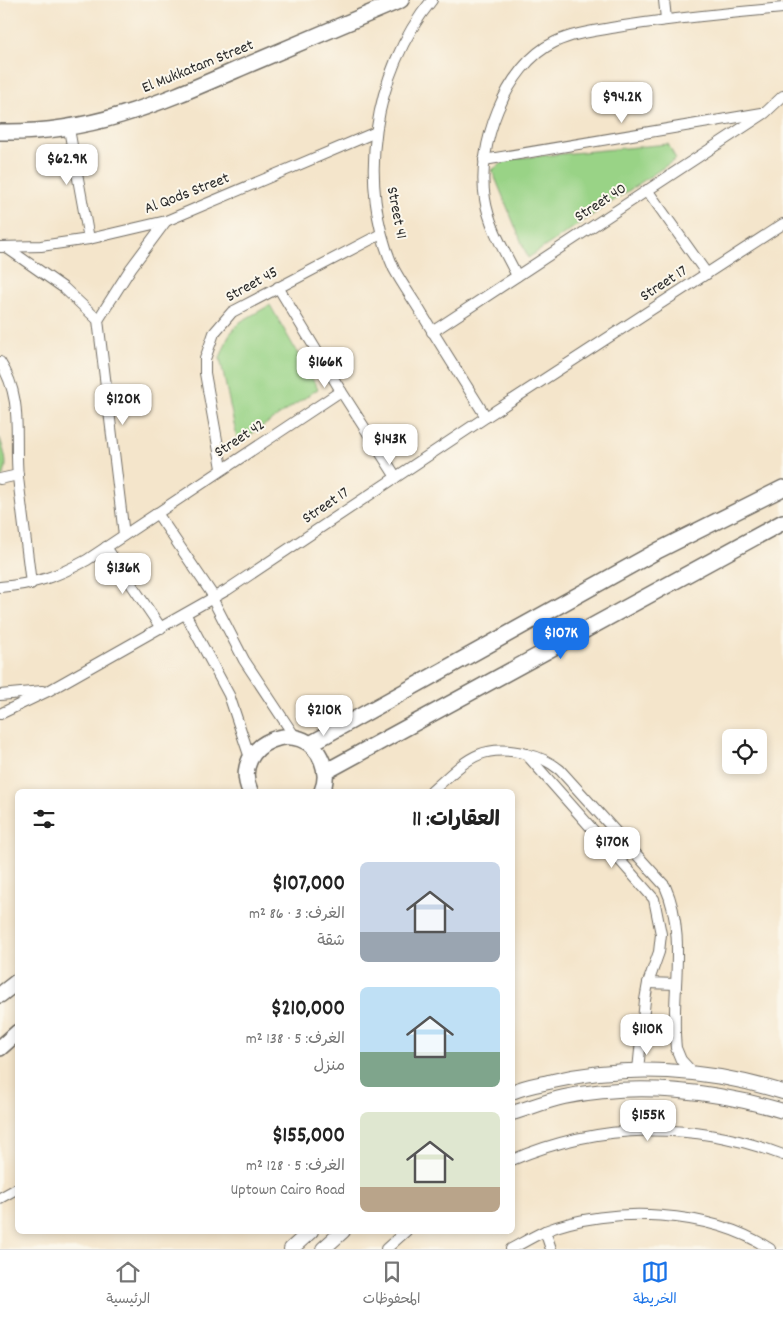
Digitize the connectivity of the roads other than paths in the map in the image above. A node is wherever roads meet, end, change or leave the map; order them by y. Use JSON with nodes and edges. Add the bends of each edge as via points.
{"nodes":[{"id":1,"x":401,"y":0,"type":"edge"},
{"id":2,"x":432,"y":0,"type":"edge"},
{"id":3,"x":664,"y":0,"type":"edge"},
{"id":4,"x":783,"y":8,"type":"edge"},
{"id":5,"x":666,"y":19,"type":"junction"},
{"id":6,"x":783,"y":96,"type":"edge"},
{"id":7,"x":765,"y":113,"type":"junction"},
{"id":8,"x":69,"y":129,"type":"junction"},
{"id":9,"x":0,"y":132,"type":"edge"},
{"id":10,"x":376,"y":132,"type":"junction"},
{"id":11,"x":484,"y":160,"type":"junction"},
{"id":12,"x":647,"y":190,"type":"junction"},
{"id":13,"x":166,"y":221,"type":"junction"},
{"id":14,"x":783,"y":224,"type":"edge"},
{"id":15,"x":381,"y":234,"type":"junction"},
{"id":16,"x":89,"y":239,"type":"junction"},
{"id":17,"x":3,"y":247,"type":"edge"},
{"id":18,"x":707,"y":274,"type":"junction"},
{"id":19,"x":517,"y":276,"type":"junction"},
{"id":20,"x":278,"y":287,"type":"junction"},
{"id":21,"x":98,"y":320,"type":"junction"},
{"id":22,"x":432,"y":332,"type":"junction"},
{"id":23,"x":0,"y":362,"type":"edge"},
{"id":24,"x":341,"y":391,"type":"junction"},
{"id":25,"x":486,"y":417,"type":"junction"},
{"id":26,"x":222,"y":468,"type":"junction"},
{"id":27,"x":18,"y":475,"type":"junction"},
{"id":28,"x":396,"y":477,"type":"junction"},
{"id":29,"x":0,"y":479,"type":"edge"},
{"id":30,"x":783,"y":488,"type":"edge"},
{"id":31,"x":156,"y":513,"type":"junction"},
{"id":32,"x":783,"y":522,"type":"edge"},
{"id":33,"x":124,"y":535,"type":"junction"},
{"id":34,"x":106,"y":547,"type":"junction"},
{"id":35,"x":31,"y":584,"type":"junction"},
{"id":36,"x":0,"y":587,"type":"edge"},
{"id":37,"x":213,"y":598,"type":"junction"},
{"id":38,"x":186,"y":615,"type":"junction"},
{"id":39,"x":161,"y":628,"type":"junction"},
{"id":40,"x":50,"y":690,"type":"junction"},
{"id":41,"x":0,"y":695,"type":"edge"},
{"id":42,"x":0,"y":714,"type":"edge"},
{"id":43,"x":295,"y":737,"type":"junction"},
{"id":44,"x":310,"y":744,"type":"junction"},
{"id":45,"x":525,"y":754,"type":"junction"},
{"id":46,"x":250,"y":758,"type":"junction"},
{"id":47,"x":325,"y":772,"type":"junction"},
{"id":48,"x":246,"y":789,"type":"edge"},
{"id":49,"x":322,"y":789,"type":"edge"},
{"id":50,"x":434,"y":789,"type":"edge"},
{"id":51,"x":598,"y":813,"type":"junction"},
{"id":52,"x":588,"y":823,"type":"junction"},
{"id":53,"x":15,"y":982,"type":"edge"},
{"id":54,"x":648,"y":982,"type":"junction"},
{"id":55,"x":676,"y":984,"type":"junction"},
{"id":56,"x":0,"y":995,"type":"edge"},
{"id":57,"x":15,"y":1035,"type":"edge"},
{"id":58,"x":0,"y":1048,"type":"edge"},
{"id":59,"x":638,"y":1070,"type":"junction"},
{"id":60,"x":692,"y":1072,"type":"junction"},
{"id":61,"x":515,"y":1091,"type":"edge"},
{"id":62,"x":690,"y":1092,"type":"junction"},
{"id":63,"x":783,"y":1092,"type":"edge"},
{"id":64,"x":783,"y":1111,"type":"edge"},
{"id":65,"x":515,"y":1112,"type":"edge"},
{"id":66,"x":783,"y":1156,"type":"edge"},
{"id":67,"x":515,"y":1159,"type":"edge"},
{"id":68,"x":15,"y":1190,"type":"edge"},
{"id":69,"x":0,"y":1198,"type":"edge"},
{"id":70,"x":545,"y":1231,"type":"junction"},
{"id":71,"x":308,"y":1234,"type":"edge"},
{"id":72,"x":337,"y":1234,"type":"edge"},
{"id":73,"x":403,"y":1234,"type":"edge"},
{"id":74,"x":291,"y":1249,"type":"edge"},
{"id":75,"x":323,"y":1249,"type":"edge"},
{"id":76,"x":386,"y":1249,"type":"edge"},
{"id":77,"x":511,"y":1249,"type":"edge"},
{"id":78,"x":551,"y":1249,"type":"edge"},
{"id":79,"x":770,"y":1249,"type":"edge"}],
"edges":[{"from":1,"to":8,"type":"main road","name":"El Mukkatam Street","via":[[162,102]]},
{"from":2,"to":10,"type":"street","name":"Street 41","via":[[408,35],[394,66]]},
{"from":3,"to":5,"type":"street"},
{"from":4,"to":5,"type":"street"},
{"from":5,"to":11,"type":"street","via":[[573,35],[541,52],[508,87]]},
{"from":6,"to":7,"type":"street","name":"Street 40"},
{"from":7,"to":11,"type":"street"},
{"from":7,"to":12,"type":"street","name":"Street 40"},
{"from":8,"to":9,"type":"main road","name":"El Mukkatam Street"},
{"from":8,"to":16,"type":"street"},
{"from":10,"to":13,"type":"street","name":"Al Qods Street"},
{"from":10,"to":15,"type":"street","name":"Street 41","via":[[375,200]]},
{"from":11,"to":19,"type":"street","via":[[484,190],[490,218]]},
{"from":12,"to":18,"type":"street"},
{"from":12,"to":19,"type":"street","name":"Street 40"},
{"from":13,"to":16,"type":"street","name":"Al Qods Street"},
{"from":13,"to":21,"type":"street"},
{"from":14,"to":18,"type":"street","name":"Street 17"},
{"from":15,"to":20,"type":"street","name":"Street 45"},
{"from":15,"to":22,"type":"street","name":"Street 41","via":[[395,270]]},
{"from":16,"to":17,"type":"street","name":"Al Qods Street","via":[[41,246]]},
{"from":17,"to":21,"type":"street","via":[[52,279]]},
{"from":18,"to":25,"type":"street","name":"Street 17"},
{"from":19,"to":22,"type":"street","name":"Street 40"},
{"from":20,"to":24,"type":"street"},
{"from":20,"to":26,"type":"street","name":"Street 45","via":[[232,312],[222,321],[208,345],[205,373]]},
{"from":21,"to":33,"type":"street"},
{"from":22,"to":25,"type":"street","name":"Street 41"},
{"from":23,"to":27,"type":"street","via":[[15,396]]},
{"from":24,"to":26,"type":"street","name":"Street 42"},
{"from":24,"to":28,"type":"street"},
{"from":25,"to":28,"type":"street","name":"Street 17"},
{"from":26,"to":31,"type":"street","name":"Street 42"},
{"from":27,"to":29,"type":"street"},
{"from":27,"to":35,"type":"street"},
{"from":28,"to":37,"type":"street","name":"Street 17"},
{"from":30,"to":44,"type":"main road","via":[[659,550]]},
{"from":31,"to":33,"type":"street","name":"Street 42"},
{"from":31,"to":37,"type":"street"},
{"from":32,"to":47,"type":"main road"},
{"from":33,"to":34,"type":"street","name":"Street 42"},
{"from":34,"to":35,"type":"street","name":"Street 42","via":[[69,570]]},
{"from":34,"to":39,"type":"street"},
{"from":35,"to":36,"type":"street","name":"Street 42"},
{"from":37,"to":38,"type":"street","name":"Street 17"},
{"from":37,"to":43,"type":"street","via":[[244,660]]},
{"from":38,"to":39,"type":"street","name":"Street 17"},
{"from":38,"to":46,"type":"street","via":[[229,696]]},
{"from":39,"to":40,"type":"street","name":"Street 17"},
{"from":40,"to":41,"type":"street"},
{"from":40,"to":42,"type":"street","name":"Street 17"},
{"from":43,"to":44,"type":"main road"},
{"from":43,"to":46,"type":"main road","via":[[269,740]]},
{"from":44,"to":47,"type":"main road","via":[[320,756]]},
{"from":45,"to":50,"type":"street","via":[[502,748],[478,754]]},
{"from":45,"to":51,"type":"street","via":[[547,760],[560,770]]},
{"from":45,"to":52,"type":"street"},
{"from":46,"to":48,"type":"main road"},
{"from":47,"to":49,"type":"main road"},
{"from":51,"to":52,"type":"street"},
{"from":51,"to":55,"type":"street","via":[[665,886],[677,926]]},
{"from":52,"to":54,"type":"street","via":[[654,899],[661,934],[659,952]]},
{"from":53,"to":56,"type":"main road"},
{"from":54,"to":55,"type":"street"},
{"from":54,"to":59,"type":"street"},
{"from":55,"to":60,"type":"street","via":[[676,1048]]},
{"from":57,"to":58,"type":"main road"},
{"from":59,"to":60,"type":"street"},
{"from":59,"to":61,"type":"street","via":[[578,1075]]},
{"from":60,"to":62,"type":"street"},
{"from":60,"to":63,"type":"street","via":[[749,1081]]},
{"from":62,"to":64,"type":"street"},
{"from":62,"to":65,"type":"street","via":[[618,1090],[563,1097]]},
{"from":66,"to":67,"type":"street","via":[[729,1138],[662,1130],[594,1135],[560,1142]]},
{"from":68,"to":69,"type":"street"},
{"from":70,"to":77,"type":"street"},
{"from":70,"to":78,"type":"street"},
{"from":70,"to":79,"type":"street","via":[[586,1220],[671,1216],[713,1224],[752,1238]]},
{"from":71,"to":74,"type":"street"},
{"from":72,"to":75,"type":"street"},
{"from":73,"to":76,"type":"street"}]}
